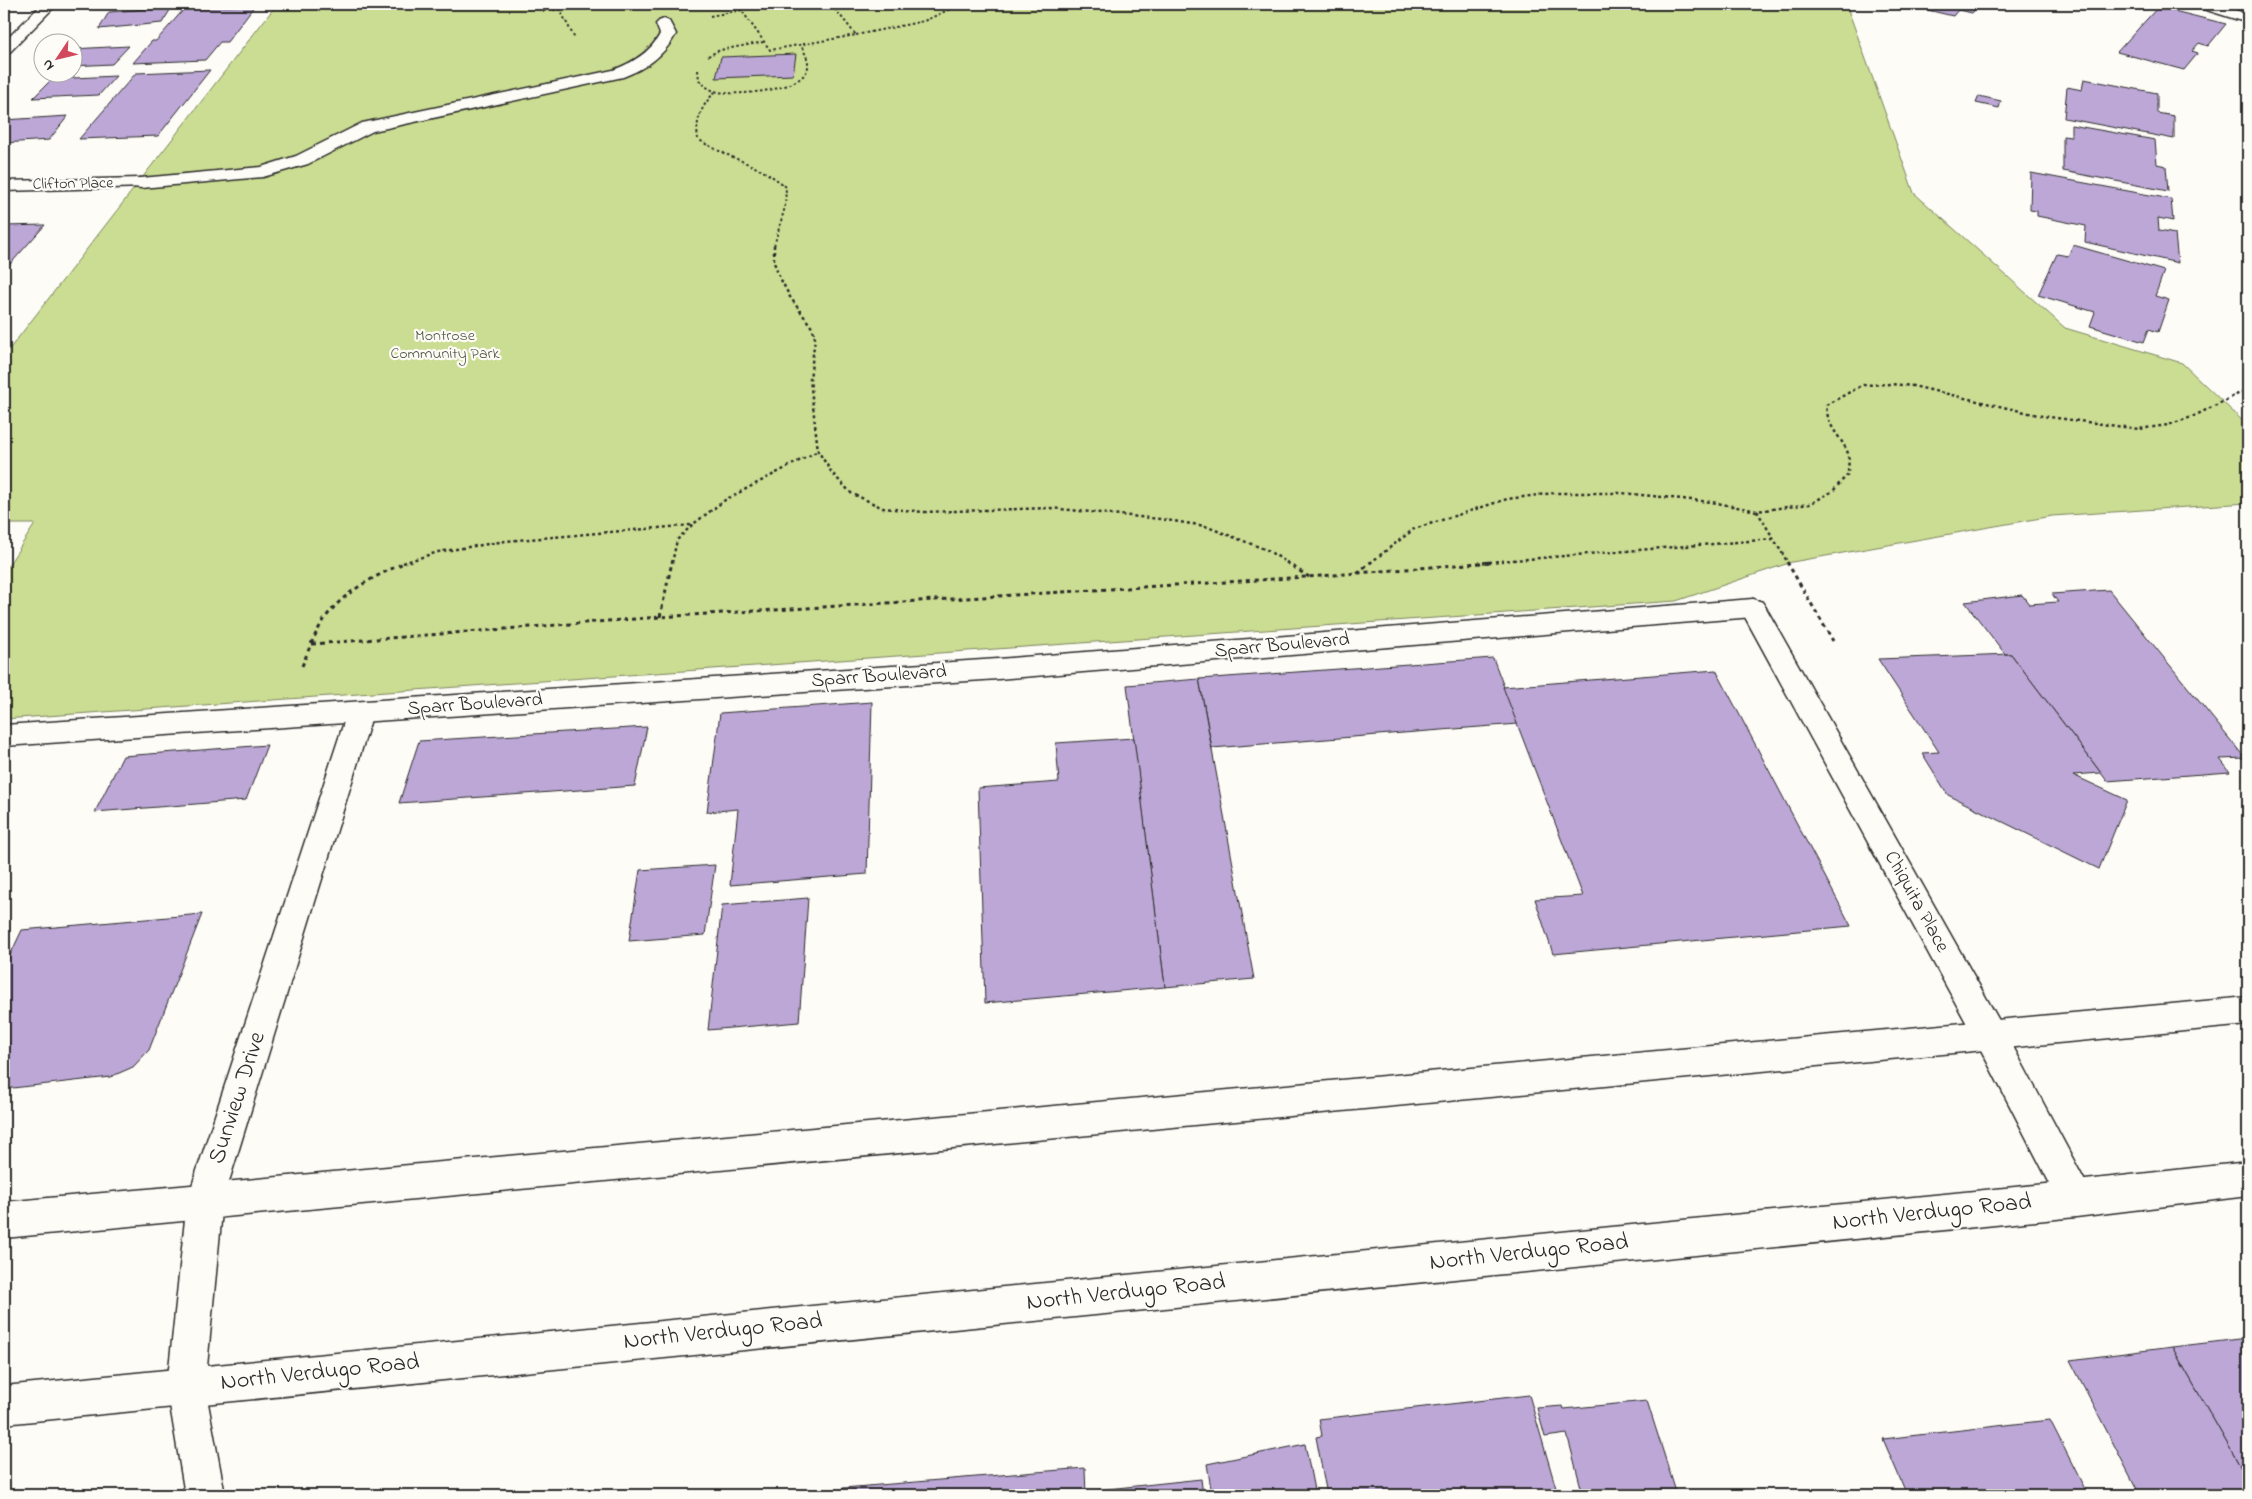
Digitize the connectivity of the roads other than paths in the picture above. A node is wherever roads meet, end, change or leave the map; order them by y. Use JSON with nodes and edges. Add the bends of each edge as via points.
{"nodes":[{"id":1,"x":50,"y":4,"type":"edge"},
{"id":2,"x":2202,"y":4,"type":"edge"},
{"id":3,"x":2248,"y":19,"type":"edge"},
{"id":4,"x":664,"y":24,"type":"dead end"},
{"id":5,"x":4,"y":50,"type":"edge"},
{"id":6,"x":4,"y":186,"type":"edge"},
{"id":7,"x":1753,"y":608,"type":"joint"},
{"id":8,"x":360,"y":712,"type":"junction"},
{"id":9,"x":4,"y":736,"type":"edge"},
{"id":10,"x":2248,"y":1011,"type":"edge"},
{"id":11,"x":1990,"y":1035,"type":"junction"},
{"id":12,"x":2248,"y":1180,"type":"edge"},
{"id":13,"x":2076,"y":1199,"type":"junction"},
{"id":14,"x":205,"y":1201,"type":"junction"},
{"id":15,"x":4,"y":1220,"type":"edge"},
{"id":16,"x":186,"y":1387,"type":"junction"},
{"id":17,"x":4,"y":1405,"type":"edge"},
{"id":18,"x":205,"y":1495,"type":"edge"}],
"edges":[{"from":1,"to":5,"type":"main road"},
{"from":2,"to":3,"type":"main road"},
{"from":4,"to":6,"type":"main road","name":"Clifton Place","via":[[668,34],[660,50],[617,74],[368,127],[302,160],[263,172],[141,183]]},
{"from":7,"to":8,"type":"main road","name":"Sparr Boulevard","via":[[998,669]]},
{"from":7,"to":11,"type":"main road","name":"Chiquita Place"},
{"from":8,"to":9,"type":"main road","name":"Sparr Boulevard"},
{"from":8,"to":14,"type":"main road","name":"Sunview Drive"},
{"from":10,"to":11,"type":"main road"},
{"from":11,"to":13,"type":"main road","name":"Chiquita Place"},
{"from":11,"to":14,"type":"main road"},
{"from":12,"to":13,"type":"main road","name":"North Verdugo Road"},
{"from":13,"to":16,"type":"main road","name":"North Verdugo Road"},
{"from":14,"to":15,"type":"main road"},
{"from":14,"to":16,"type":"main road","name":"Sunview Drive"},
{"from":16,"to":17,"type":"main road","name":"North Verdugo Road"},
{"from":16,"to":18,"type":"main road","name":"Sunview Drive"}]}
